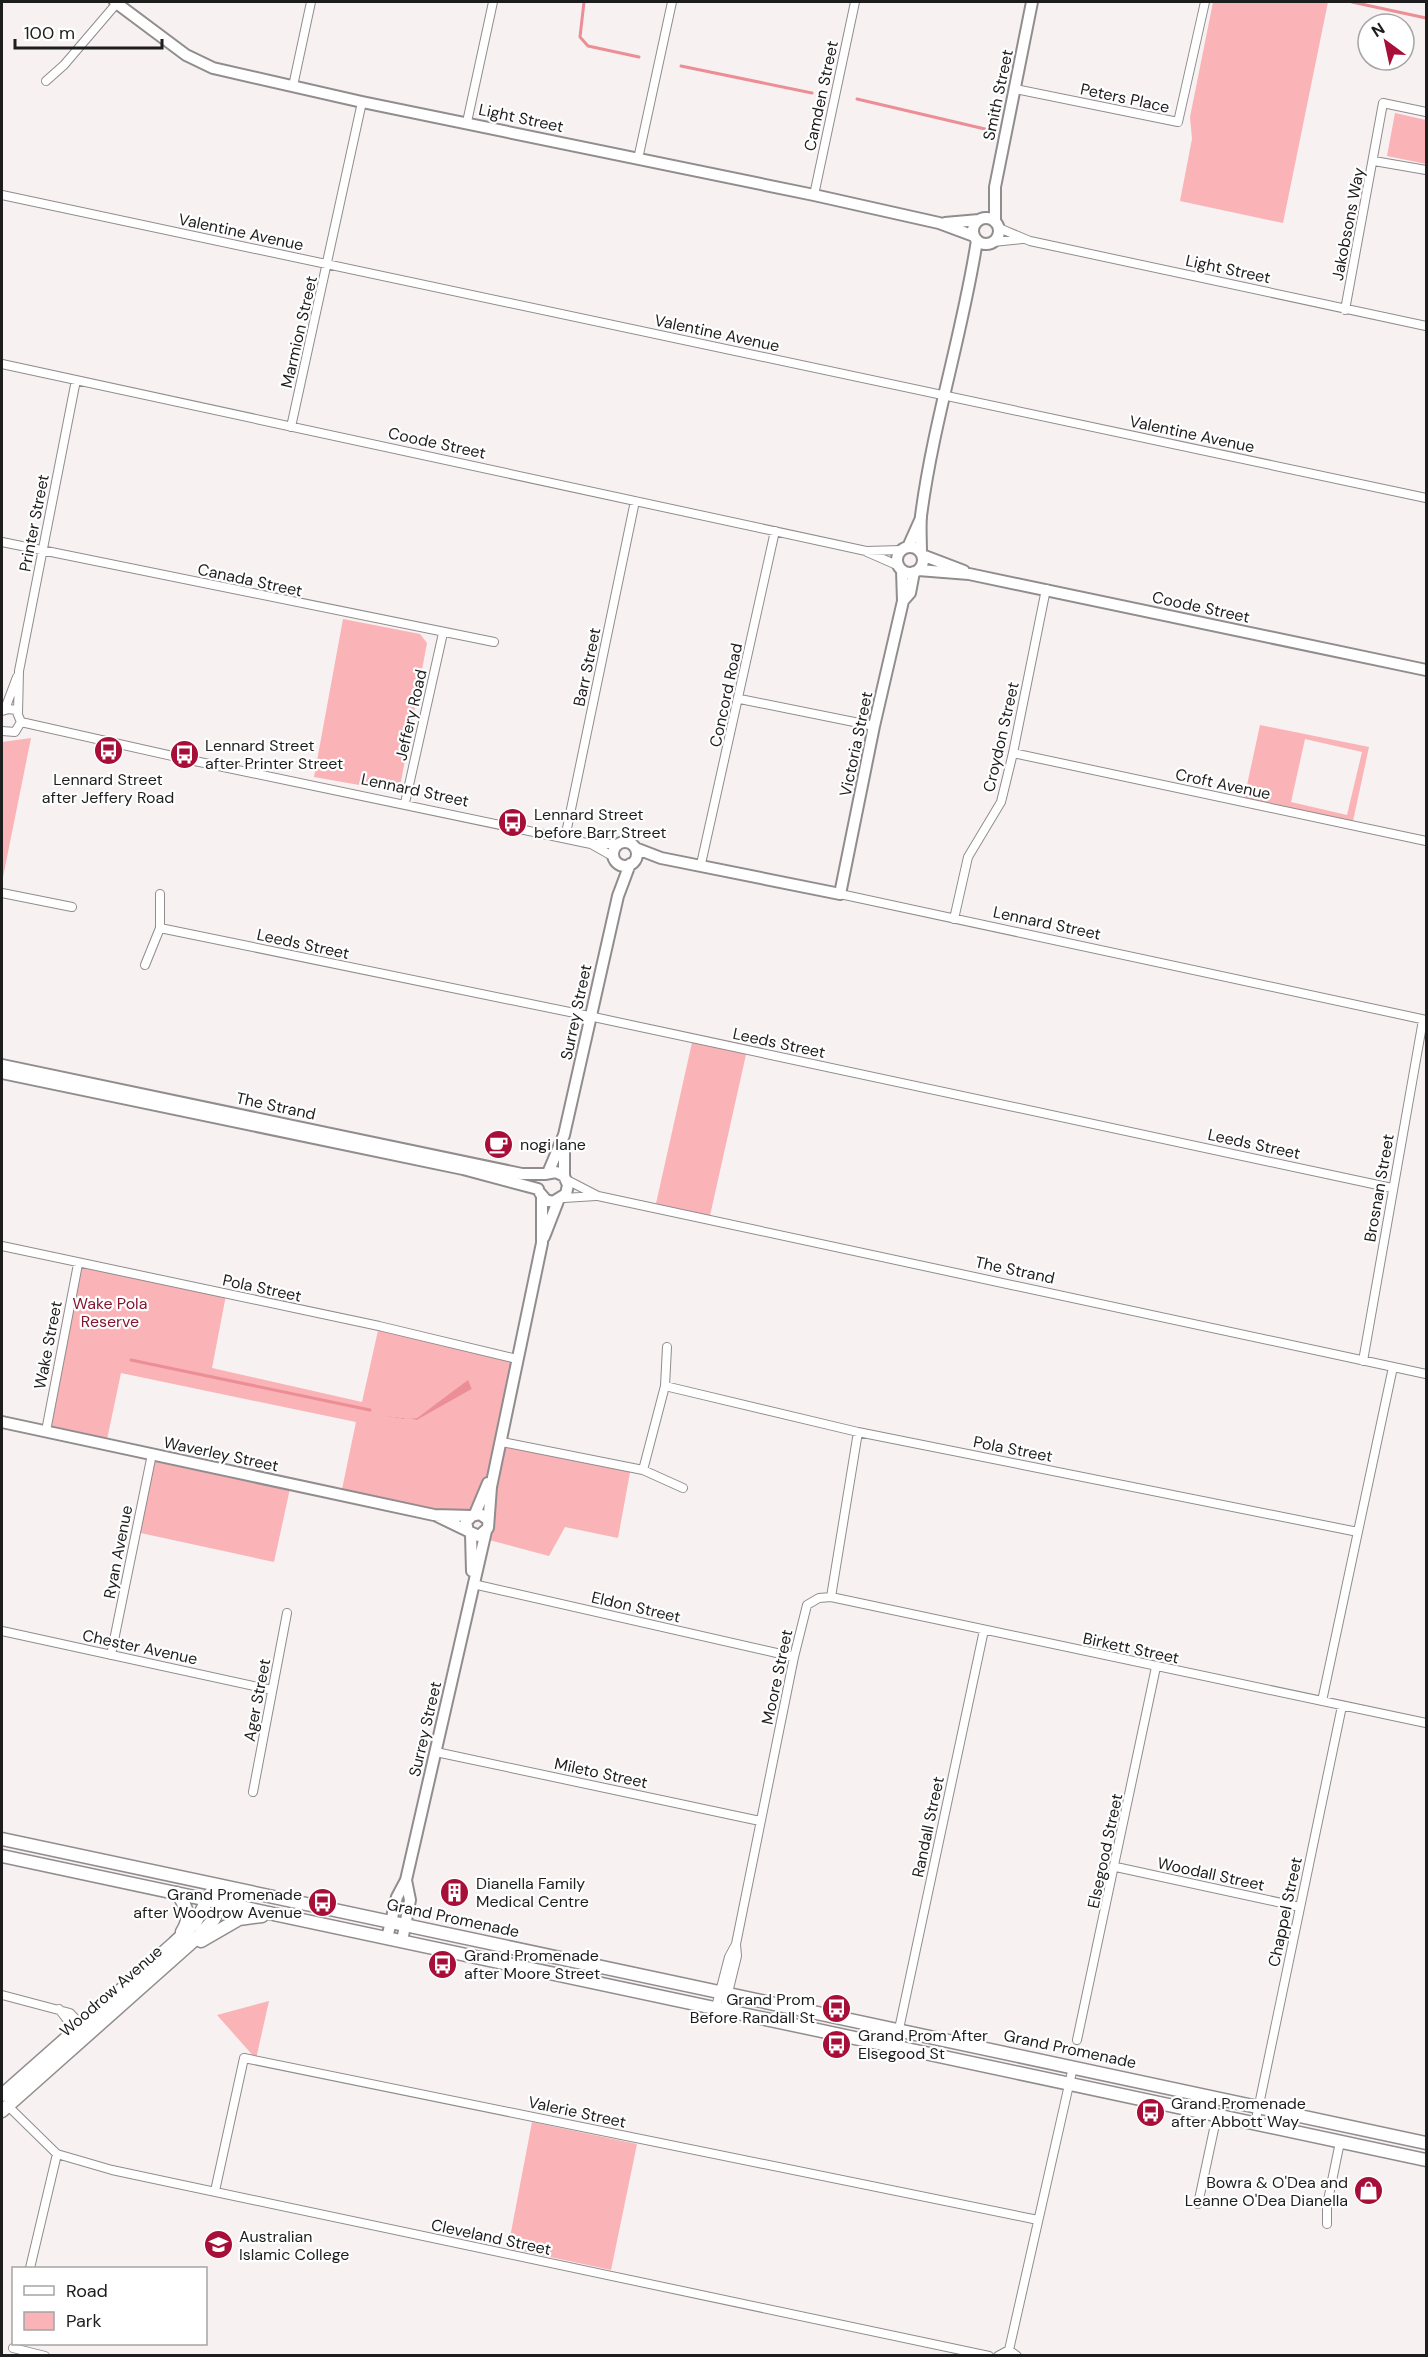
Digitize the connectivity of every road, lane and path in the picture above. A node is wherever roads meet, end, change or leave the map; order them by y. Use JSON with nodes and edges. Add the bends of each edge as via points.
{"nodes":[{"id":1,"x":116,"y":2,"type":"edge"},
{"id":2,"x":311,"y":2,"type":"edge"},
{"id":3,"x":493,"y":2,"type":"edge"},
{"id":4,"x":672,"y":2,"type":"edge"},
{"id":5,"x":855,"y":2,"type":"edge"},
{"id":6,"x":1032,"y":2,"type":"edge"},
{"id":7,"x":1205,"y":2,"type":"edge"},
{"id":8,"x":46,"y":81,"type":"dead end"},
{"id":9,"x":293,"y":86,"type":"junction"},
{"id":10,"x":1015,"y":89,"type":"junction"},
{"id":11,"x":362,"y":102,"type":"junction"},
{"id":12,"x":1426,"y":112,"type":"edge"},
{"id":13,"x":467,"y":122,"type":"junction"},
{"id":14,"x":638,"y":159,"type":"junction"},
{"id":15,"x":1374,"y":161,"type":"junction"},
{"id":16,"x":1426,"y":170,"type":"edge"},
{"id":17,"x":2,"y":195,"type":"edge"},
{"id":18,"x":814,"y":195,"type":"junction"},
{"id":19,"x":990,"y":222,"type":"junction"},
{"id":20,"x":939,"y":223,"type":"junction"},
{"id":21,"x":976,"y":238,"type":"junction"},
{"id":22,"x":1023,"y":239,"type":"junction"},
{"id":23,"x":992,"y":242,"type":"junction"},
{"id":24,"x":328,"y":265,"type":"junction"},
{"id":25,"x":975,"y":265,"type":"junction"},
{"id":26,"x":1345,"y":310,"type":"junction"},
{"id":27,"x":1426,"y":326,"type":"edge"},
{"id":28,"x":2,"y":364,"type":"edge"},
{"id":29,"x":76,"y":380,"type":"junction"},
{"id":30,"x":944,"y":395,"type":"junction"},
{"id":31,"x":291,"y":427,"type":"junction"},
{"id":32,"x":1426,"y":498,"type":"edge"},
{"id":33,"x":635,"y":501,"type":"junction"},
{"id":34,"x":921,"y":518,"type":"junction"},
{"id":35,"x":775,"y":531,"type":"junction"},
{"id":36,"x":2,"y":542,"type":"edge"},
{"id":37,"x":905,"y":548,"type":"junction"},
{"id":38,"x":42,"y":551,"type":"junction"},
{"id":39,"x":866,"y":551,"type":"junction"},
{"id":40,"x":921,"y":554,"type":"junction"},
{"id":41,"x":901,"y":568,"type":"junction"},
{"id":42,"x":916,"y":571,"type":"junction"},
{"id":43,"x":969,"y":574,"type":"junction"},
{"id":44,"x":1046,"y":589,"type":"junction"},
{"id":45,"x":903,"y":601,"type":"junction"},
{"id":46,"x":443,"y":633,"type":"junction"},
{"id":47,"x":494,"y":642,"type":"dead end"},
{"id":48,"x":1426,"y":670,"type":"edge"},
{"id":49,"x":19,"y":671,"type":"junction"},
{"id":50,"x":740,"y":699,"type":"junction"},
{"id":51,"x":3,"y":710,"type":"edge"},
{"id":52,"x":18,"y":713,"type":"junction"},
{"id":53,"x":21,"y":722,"type":"junction"},
{"id":54,"x":874,"y":726,"type":"junction"},
{"id":55,"x":2,"y":731,"type":"edge"},
{"id":56,"x":1013,"y":753,"type":"junction"},
{"id":57,"x":405,"y":803,"type":"junction"},
{"id":58,"x":565,"y":838,"type":"junction"},
{"id":59,"x":1426,"y":841,"type":"edge"},
{"id":60,"x":591,"y":844,"type":"junction"},
{"id":61,"x":619,"y":844,"type":"junction"},
{"id":62,"x":636,"y":848,"type":"junction"},
{"id":63,"x":661,"y":858,"type":"junction"},
{"id":64,"x":615,"y":859,"type":"junction"},
{"id":65,"x":632,"y":862,"type":"junction"},
{"id":66,"x":701,"y":864,"type":"junction"},
{"id":67,"x":2,"y":892,"type":"edge"},
{"id":68,"x":160,"y":894,"type":"dead end"},
{"id":69,"x":840,"y":894,"type":"junction"},
{"id":70,"x":618,"y":896,"type":"junction"},
{"id":71,"x":72,"y":907,"type":"dead end"},
{"id":72,"x":954,"y":919,"type":"junction"},
{"id":73,"x":160,"y":928,"type":"junction"},
{"id":74,"x":145,"y":965,"type":"dead end"},
{"id":75,"x":590,"y":1016,"type":"junction"},
{"id":76,"x":1425,"y":1020,"type":"edge"},
{"id":77,"x":2,"y":1065,"type":"edge"},
{"id":78,"x":2,"y":1073,"type":"edge"},
{"id":79,"x":564,"y":1135,"type":"junction"},
{"id":80,"x":547,"y":1174,"type":"junction"},
{"id":81,"x":565,"y":1178,"type":"junction"},
{"id":82,"x":1392,"y":1188,"type":"junction"},
{"id":83,"x":540,"y":1193,"type":"junction"},
{"id":84,"x":598,"y":1196,"type":"junction"},
{"id":85,"x":561,"y":1199,"type":"junction"},
{"id":86,"x":542,"y":1243,"type":"junction"},
{"id":87,"x":2,"y":1246,"type":"edge"},
{"id":88,"x":78,"y":1264,"type":"junction"},
{"id":89,"x":667,"y":1347,"type":"dead end"},
{"id":90,"x":517,"y":1359,"type":"junction"},
{"id":91,"x":1363,"y":1361,"type":"junction"},
{"id":92,"x":1393,"y":1367,"type":"junction"},
{"id":93,"x":1426,"y":1374,"type":"edge"},
{"id":94,"x":665,"y":1386,"type":"junction"},
{"id":95,"x":2,"y":1422,"type":"edge"},
{"id":96,"x":46,"y":1431,"type":"junction"},
{"id":97,"x":858,"y":1432,"type":"junction"},
{"id":98,"x":502,"y":1442,"type":"junction"},
{"id":99,"x":152,"y":1454,"type":"junction"},
{"id":100,"x":495,"y":1469,"type":"junction"},
{"id":101,"x":643,"y":1470,"type":"junction"},
{"id":102,"x":683,"y":1488,"type":"dead end"},
{"id":103,"x":434,"y":1515,"type":"junction"},
{"id":104,"x":473,"y":1515,"type":"junction"},
{"id":105,"x":487,"y":1519,"type":"junction"},
{"id":106,"x":486,"y":1531,"type":"junction"},
{"id":107,"x":469,"y":1532,"type":"junction"},
{"id":108,"x":1358,"y":1532,"type":"junction"},
{"id":109,"x":473,"y":1584,"type":"junction"},
{"id":110,"x":831,"y":1598,"type":"junction"},
{"id":111,"x":287,"y":1613,"type":"dead end"},
{"id":112,"x":984,"y":1630,"type":"junction"},
{"id":113,"x":2,"y":1631,"type":"edge"},
{"id":114,"x":111,"y":1655,"type":"junction"},
{"id":115,"x":794,"y":1657,"type":"junction"},
{"id":116,"x":1156,"y":1667,"type":"junction"},
{"id":117,"x":272,"y":1690,"type":"junction"},
{"id":118,"x":1322,"y":1701,"type":"junction"},
{"id":119,"x":1342,"y":1706,"type":"junction"},
{"id":120,"x":1426,"y":1723,"type":"edge"},
{"id":121,"x":436,"y":1752,"type":"junction"},
{"id":122,"x":253,"y":1792,"type":"dead end"},
{"id":123,"x":760,"y":1821,"type":"junction"},
{"id":124,"x":2,"y":1839,"type":"edge"},
{"id":125,"x":2,"y":1856,"type":"edge"},
{"id":126,"x":1116,"y":1867,"type":"junction"},
{"id":127,"x":406,"y":1880,"type":"junction"},
{"id":128,"x":214,"y":1883,"type":"junction"},
{"id":129,"x":228,"y":1886,"type":"junction"},
{"id":130,"x":177,"y":1893,"type":"junction"},
{"id":131,"x":209,"y":1900,"type":"junction"},
{"id":132,"x":222,"y":1903,"type":"junction"},
{"id":133,"x":1300,"y":1907,"type":"junction"},
{"id":134,"x":275,"y":1915,"type":"junction"},
{"id":135,"x":390,"y":1922,"type":"junction"},
{"id":136,"x":405,"y":1925,"type":"junction"},
{"id":137,"x":387,"y":1938,"type":"junction"},
{"id":138,"x":402,"y":1941,"type":"junction"},
{"id":139,"x":174,"y":1943,"type":"junction"},
{"id":140,"x":176,"y":1957,"type":"junction"},
{"id":141,"x":725,"y":1992,"type":"junction"},
{"id":142,"x":2,"y":1995,"type":"edge"},
{"id":143,"x":720,"y":2008,"type":"junction"},
{"id":144,"x":899,"y":2029,"type":"junction"},
{"id":145,"x":81,"y":2032,"type":"junction"},
{"id":146,"x":1077,"y":2040,"type":"dead end"},
{"id":147,"x":1073,"y":2067,"type":"junction"},
{"id":148,"x":1068,"y":2084,"type":"junction"},
{"id":149,"x":4,"y":2104,"type":"edge"},
{"id":150,"x":1259,"y":2106,"type":"junction"},
{"id":151,"x":1217,"y":2115,"type":"junction"},
{"id":152,"x":1255,"y":2124,"type":"junction"},
{"id":153,"x":1340,"y":2142,"type":"junction"},
{"id":154,"x":1426,"y":2144,"type":"edge"},
{"id":155,"x":57,"y":2154,"type":"junction"},
{"id":156,"x":1426,"y":2160,"type":"edge"},
{"id":157,"x":215,"y":2191,"type":"junction"},
{"id":158,"x":1198,"y":2204,"type":"dead end"},
{"id":159,"x":1038,"y":2220,"type":"junction"},
{"id":160,"x":1327,"y":2224,"type":"dead end"},
{"id":161,"x":30,"y":2267,"type":"edge"},
{"id":162,"x":13,"y":2349,"type":"edge"},
{"id":163,"x":1009,"y":2350,"type":"junction"},
{"id":164,"x":45,"y":2355,"type":"edge"},
{"id":165,"x":989,"y":2355,"type":"edge"},
{"id":166,"x":998,"y":2355,"type":"edge"},
{"id":167,"x":1017,"y":2355,"type":"edge"}],
"edges":[{"from":1,"to":8,"type":"street"},
{"from":1,"to":9,"type":"street","name":"Light Street","via":[[200,62]]},
{"from":2,"to":9,"type":"street"},
{"from":3,"to":13,"type":"street"},
{"from":4,"to":14,"type":"street"},
{"from":5,"to":18,"type":"street","name":"Camden Street"},
{"from":6,"to":10,"type":"street","name":"Smith Street"},
{"from":7,"to":10,"type":"street","name":"Peters Place","via":[[1178,122]]},
{"from":9,"to":11,"type":"street","name":"Light Street"},
{"from":10,"to":19,"type":"street","name":"Smith Street"},
{"from":11,"to":13,"type":"street","name":"Light Street"},
{"from":11,"to":24,"type":"street","name":"Marmion Street"},
{"from":12,"to":15,"type":"street","via":[[1383,103]]},
{"from":13,"to":14,"type":"street","name":"Light Street"},
{"from":14,"to":18,"type":"street","name":"Light Street"},
{"from":15,"to":16,"type":"street","name":"Jakobsons Way"},
{"from":15,"to":26,"type":"street","name":"Jakobsons Way"},
{"from":17,"to":24,"type":"street","name":"Valentine Avenue"},
{"from":18,"to":20,"type":"street","name":"Light Street"},
{"from":19,"to":20,"type":"street","name":"Light Street"},
{"from":19,"to":21,"type":"street","via":[[974,226]]},
{"from":19,"to":22,"type":"street","name":"Light Street"},
{"from":19,"to":23,"type":"street","via":[[998,236]]},
{"from":20,"to":21,"type":"street","name":"Light Street"},
{"from":21,"to":23,"type":"street","via":[[984,244]]},
{"from":21,"to":25,"type":"street"},
{"from":22,"to":23,"type":"street","name":"Light Street"},
{"from":22,"to":26,"type":"street","name":"Light Street"},
{"from":23,"to":25,"type":"street"},
{"from":24,"to":30,"type":"street","name":"Valentine Avenue"},
{"from":24,"to":31,"type":"street","name":"Marmion Street"},
{"from":25,"to":30,"type":"street"},
{"from":26,"to":27,"type":"street","name":"Light Street"},
{"from":28,"to":29,"type":"street","name":"Coode Street"},
{"from":29,"to":31,"type":"street","name":"Coode Street"},
{"from":29,"to":38,"type":"street","name":"Printer Street"},
{"from":30,"to":32,"type":"street","name":"Valentine Avenue"},
{"from":30,"to":34,"type":"street"},
{"from":31,"to":33,"type":"street","name":"Coode Street"},
{"from":33,"to":35,"type":"street","name":"Coode Street"},
{"from":33,"to":58,"type":"street","name":"Barr Street"},
{"from":34,"to":37,"type":"street"},
{"from":34,"to":40,"type":"street"},
{"from":35,"to":39,"type":"street","name":"Coode Street"},
{"from":35,"to":50,"type":"street","name":"Concord Road"},
{"from":36,"to":38,"type":"street","name":"Canada Street"},
{"from":37,"to":39,"type":"street","name":"Coode Street"},
{"from":37,"to":40,"type":"street","via":[[915,548]]},
{"from":37,"to":41,"type":"street","via":[[897,559]]},
{"from":38,"to":46,"type":"street","name":"Canada Street"},
{"from":38,"to":49,"type":"street","name":"Printer Street"},
{"from":39,"to":41,"type":"street","name":"Coode Street"},
{"from":40,"to":42,"type":"street","via":[[922,563]]},
{"from":40,"to":43,"type":"street","name":"Coode Street"},
{"from":41,"to":42,"type":"street"},
{"from":41,"to":45,"type":"street","name":"Victoria Street"},
{"from":42,"to":43,"type":"street","name":"Coode Street"},
{"from":42,"to":45,"type":"street","name":"Victoria Street","via":[[910,593]]},
{"from":43,"to":44,"type":"street","name":"Coode Street"},
{"from":44,"to":48,"type":"street","name":"Coode Street"},
{"from":44,"to":56,"type":"street","name":"Croydon Street"},
{"from":45,"to":54,"type":"street","name":"Victoria Street"},
{"from":46,"to":47,"type":"street","name":"Canada Street"},
{"from":46,"to":57,"type":"street","name":"Jeffery Road"},
{"from":49,"to":51,"type":"street","name":"Printer Street"},
{"from":49,"to":52,"type":"street","name":"Printer Street"},
{"from":50,"to":54,"type":"street"},
{"from":50,"to":66,"type":"street","name":"Concord Road"},
{"from":51,"to":52,"type":"street"},
{"from":52,"to":53,"type":"street","name":"Printer Street"},
{"from":53,"to":55,"type":"street","via":[[15,732]]},
{"from":53,"to":57,"type":"street","name":"Lennard Street"},
{"from":54,"to":69,"type":"street","name":"Victoria Street"},
{"from":56,"to":59,"type":"street","name":"Croft Avenue"},
{"from":56,"to":72,"type":"street","name":"Croydon Street","via":[[1001,802],[968,857]]},
{"from":57,"to":58,"type":"street","name":"Lennard Street"},
{"from":58,"to":60,"type":"street","name":"Lennard Street"},
{"from":60,"to":61,"type":"street","name":"Lennard Street"},
{"from":60,"to":64,"type":"street","name":"Lennard Street"},
{"from":61,"to":62,"type":"street","name":"Lennard Street","via":[[628,842]]},
{"from":61,"to":64,"type":"street","via":[[614,851]]},
{"from":62,"to":63,"type":"street","name":"Lennard Street"},
{"from":62,"to":65,"type":"street"},
{"from":63,"to":65,"type":"street","name":"Lennard Street"},
{"from":63,"to":66,"type":"street","name":"Lennard Street"},
{"from":64,"to":65,"type":"street","name":"Lennard Street","via":[[622,865]]},
{"from":64,"to":70,"type":"street","name":"Surrey Street"},
{"from":65,"to":70,"type":"street","name":"Surrey Street"},
{"from":66,"to":69,"type":"street","name":"Lennard Street"},
{"from":67,"to":71,"type":"street"},
{"from":68,"to":73,"type":"street"},
{"from":69,"to":72,"type":"street","name":"Lennard Street"},
{"from":70,"to":75,"type":"street","name":"Surrey Street"},
{"from":72,"to":76,"type":"street","name":"Lennard Street"},
{"from":73,"to":74,"type":"street"},
{"from":73,"to":75,"type":"street","name":"Leeds Street"},
{"from":75,"to":79,"type":"street","name":"Surrey Street"},
{"from":75,"to":82,"type":"street","name":"Leeds Street"},
{"from":76,"to":82,"type":"street","name":"Brosnan Street"},
{"from":77,"to":80,"type":"street","name":"The Strand","via":[[522,1174]]},
{"from":78,"to":83,"type":"street","name":"The Strand","via":[[463,1169]]},
{"from":79,"to":80,"type":"street","name":"Surrey Street"},
{"from":79,"to":81,"type":"street","name":"Surrey Street"},
{"from":80,"to":81,"type":"street","via":[[556,1172]]},
{"from":80,"to":83,"type":"street","via":[[540,1180]]},
{"from":81,"to":84,"type":"street","name":"The Strand"},
{"from":81,"to":85,"type":"street","via":[[568,1189]]},
{"from":82,"to":91,"type":"street","name":"Brosnan Street"},
{"from":83,"to":85,"type":"street","via":[[549,1201]]},
{"from":83,"to":86,"type":"street"},
{"from":84,"to":85,"type":"street","name":"The Strand"},
{"from":84,"to":91,"type":"street","name":"The Strand"},
{"from":85,"to":86,"type":"street"},
{"from":86,"to":90,"type":"street"},
{"from":87,"to":88,"type":"street","name":"Pola Street"},
{"from":88,"to":90,"type":"street","name":"Pola Street","via":[[379,1326]]},
{"from":88,"to":96,"type":"street","name":"Wake Street"},
{"from":89,"to":94,"type":"street"},
{"from":90,"to":98,"type":"street"},
{"from":91,"to":92,"type":"street","name":"The Strand"},
{"from":92,"to":93,"type":"street","name":"The Strand"},
{"from":92,"to":108,"type":"street"},
{"from":94,"to":97,"type":"street","name":"Pola Street"},
{"from":94,"to":101,"type":"street"},
{"from":95,"to":96,"type":"street","name":"Waverley Street"},
{"from":96,"to":99,"type":"street","name":"Waverley Street"},
{"from":97,"to":108,"type":"street","name":"Pola Street"},
{"from":97,"to":110,"type":"street"},
{"from":98,"to":100,"type":"street"},
{"from":98,"to":101,"type":"street"},
{"from":99,"to":103,"type":"street","name":"Waverley Street"},
{"from":99,"to":114,"type":"street","name":"Ryan Avenue"},
{"from":100,"to":104,"type":"street"},
{"from":100,"to":105,"type":"street"},
{"from":101,"to":102,"type":"street"},
{"from":103,"to":104,"type":"street","name":"Waverley Street"},
{"from":103,"to":107,"type":"street","name":"Waverley Street"},
{"from":104,"to":105,"type":"street"},
{"from":104,"to":107,"type":"street","via":[[466,1522]]},
{"from":105,"to":106,"type":"street"},
{"from":106,"to":107,"type":"street","via":[[479,1536]]},
{"from":106,"to":109,"type":"street","name":"Surrey Street"},
{"from":107,"to":109,"type":"street","name":"Surrey Street"},
{"from":108,"to":118,"type":"street"},
{"from":109,"to":115,"type":"street","name":"Eldon Street"},
{"from":109,"to":121,"type":"street","name":"Surrey Street"},
{"from":110,"to":112,"type":"street","name":"Birkett Street"},
{"from":110,"to":115,"type":"street","name":"Moore Street","via":[[819,1598],[807,1605]]},
{"from":111,"to":117,"type":"street","name":"Ager Street"},
{"from":112,"to":116,"type":"street","name":"Birkett Street"},
{"from":112,"to":144,"type":"street","name":"Randall Street"},
{"from":113,"to":114,"type":"street","name":"Chester Avenue"},
{"from":114,"to":117,"type":"street","name":"Chester Avenue"},
{"from":115,"to":123,"type":"street","name":"Moore Street"},
{"from":116,"to":118,"type":"street","name":"Birkett Street"},
{"from":116,"to":126,"type":"street","name":"Elsegood Street"},
{"from":117,"to":122,"type":"street","name":"Ager Street"},
{"from":118,"to":119,"type":"street","name":"Birkett Street"},
{"from":119,"to":120,"type":"street","name":"Birkett Street"},
{"from":119,"to":133,"type":"street","name":"Chappel Street"},
{"from":121,"to":123,"type":"street","name":"Mileto Street"},
{"from":121,"to":127,"type":"street","name":"Surrey Street"},
{"from":123,"to":141,"type":"street","name":"Moore Street","via":[[736,1944],[729,1957]]},
{"from":124,"to":128,"type":"main road","name":"Grand Promenade"},
{"from":125,"to":130,"type":"main road","name":"Grand Promenade"},
{"from":126,"to":133,"type":"street","name":"Woodall Street"},
{"from":126,"to":146,"type":"street","name":"Elsegood Street"},
{"from":127,"to":135,"type":"street","name":"Surrey Street"},
{"from":127,"to":136,"type":"street","name":"Surrey Street","via":[[410,1900]]},
{"from":128,"to":129,"type":"main road","name":"Grand Promenade"},
{"from":128,"to":131,"type":"main road","name":"Woodrow Avenue"},
{"from":129,"to":132,"type":"main road","name":"Woodrow Avenue"},
{"from":129,"to":135,"type":"main road","name":"Grand Promenade"},
{"from":130,"to":131,"type":"main road","name":"Grand Promenade"},
{"from":130,"to":139,"type":"main road","via":[[189,1916]]},
{"from":131,"to":132,"type":"main road","name":"Grand Promenade"},
{"from":131,"to":139,"type":"main road","name":"Woodrow Avenue","via":[[195,1923]]},
{"from":132,"to":134,"type":"main road","name":"Grand Promenade"},
{"from":132,"to":140,"type":"main road","name":"Woodrow Avenue","via":[[214,1919]]},
{"from":133,"to":150,"type":"street","name":"Chappel Street"},
{"from":134,"to":137,"type":"main road","name":"Grand Promenade"},
{"from":134,"to":140,"type":"main road","via":[[239,1919]]},
{"from":135,"to":136,"type":"main road","name":"Grand Promenade"},
{"from":135,"to":137,"type":"street","name":"Surrey Street"},
{"from":136,"to":138,"type":"street","name":"Surrey Street"},
{"from":136,"to":141,"type":"main road","name":"Grand Promenade"},
{"from":137,"to":138,"type":"main road","name":"Grand Promenade"},
{"from":138,"to":143,"type":"main road","name":"Grand Promenade"},
{"from":139,"to":145,"type":"main road","name":"Woodrow Avenue"},
{"from":140,"to":145,"type":"main road","name":"Woodrow Avenue"},
{"from":141,"to":143,"type":"street","name":"Moore Street"},
{"from":141,"to":144,"type":"main road","name":"Grand Promenade"},
{"from":142,"to":145,"type":"street","via":[[59,2009]]},
{"from":143,"to":148,"type":"main road","name":"Grand Promenade"},
{"from":144,"to":147,"type":"main road","name":"Grand Promenade"},
{"from":145,"to":149,"type":"main road","name":"Woodrow Avenue"},
{"from":147,"to":148,"type":"street"},
{"from":147,"to":150,"type":"main road","name":"Grand Promenade"},
{"from":148,"to":151,"type":"main road","name":"Grand Promenade"},
{"from":148,"to":159,"type":"street"},
{"from":149,"to":155,"type":"street","name":"Cleveland Street"},
{"from":150,"to":152,"type":"street","name":"Chappel Street"},
{"from":150,"to":154,"type":"main road","name":"Grand Promenade"},
{"from":151,"to":152,"type":"main road","name":"Grand Promenade"},
{"from":151,"to":158,"type":"street"},
{"from":152,"to":153,"type":"main road","name":"Grand Promenade"},
{"from":153,"to":156,"type":"main road","name":"Grand Promenade"},
{"from":153,"to":160,"type":"street"},
{"from":155,"to":157,"type":"street","name":"Cleveland Street","via":[[112,2170]]},
{"from":155,"to":161,"type":"street"},
{"from":157,"to":159,"type":"street","name":"Valerie Street","via":[[244,2058]]},
{"from":157,"to":165,"type":"street","name":"Cleveland Street"},
{"from":159,"to":163,"type":"street"},
{"from":162,"to":164,"type":"street"},
{"from":163,"to":166,"type":"street"},
{"from":163,"to":167,"type":"street"}]}
